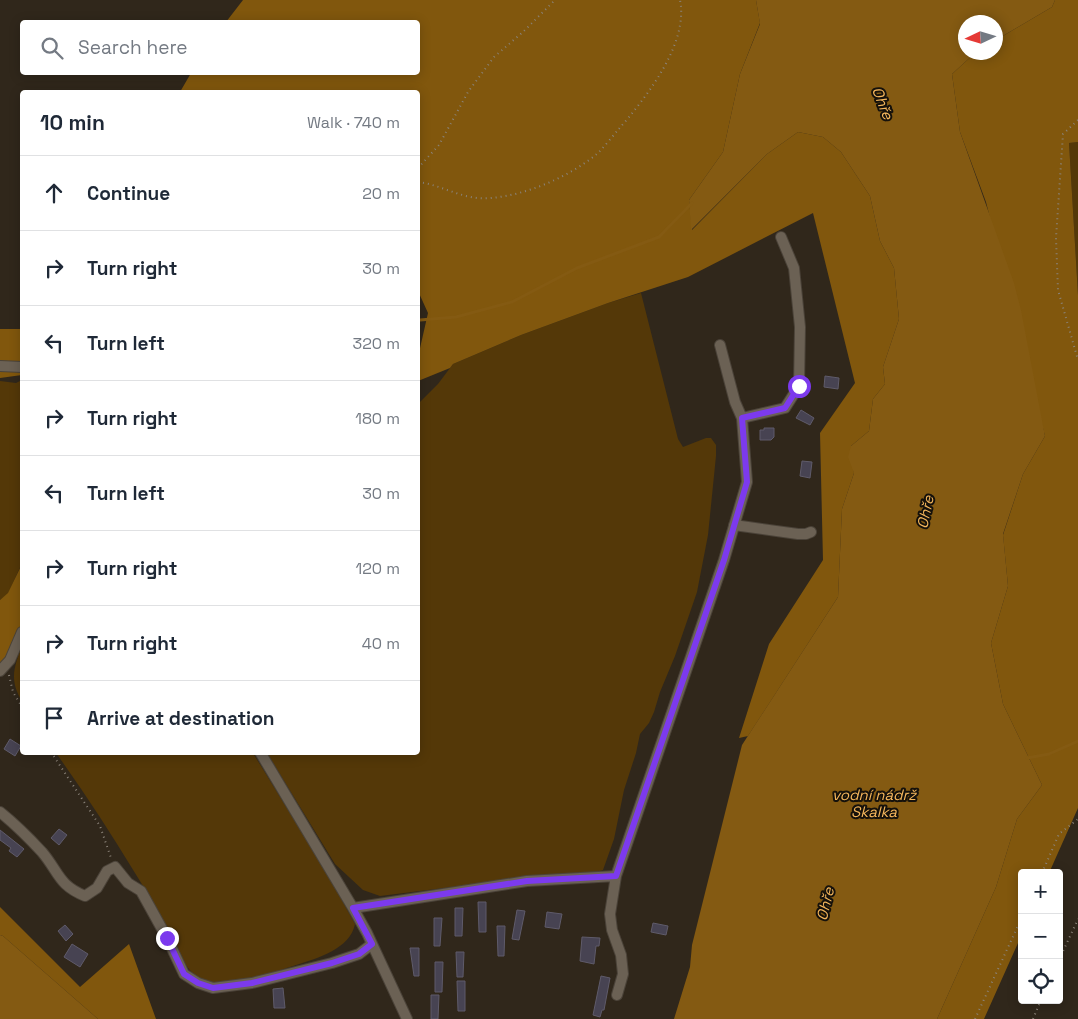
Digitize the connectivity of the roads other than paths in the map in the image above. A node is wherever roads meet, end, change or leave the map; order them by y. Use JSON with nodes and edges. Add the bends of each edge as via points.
{"nodes":[{"id":1,"x":781,"y":237,"type":"dead end"},
{"id":2,"x":720,"y":346,"type":"dead end"},
{"id":3,"x":0,"y":366,"type":"edge"},
{"id":4,"x":20,"y":367,"type":"edge"},
{"id":5,"x":742,"y":418,"type":"junction"},
{"id":6,"x":734,"y":525,"type":"junction"},
{"id":7,"x":811,"y":532,"type":"dead end"},
{"id":8,"x":20,"y":636,"type":"edge"},
{"id":9,"x":0,"y":671,"type":"edge"},
{"id":10,"x":262,"y":755,"type":"edge"},
{"id":11,"x":0,"y":812,"type":"edge"},
{"id":12,"x":616,"y":876,"type":"junction"},
{"id":13,"x":353,"y":908,"type":"junction"},
{"id":14,"x":372,"y":944,"type":"junction"},
{"id":15,"x":617,"y":995,"type":"dead end"},
{"id":16,"x":407,"y":1019,"type":"edge"}],
"edges":[{"from":1,"to":5,"type":"street","via":[[794,268],[800,326],[799,386],[785,408]]},
{"from":2,"to":5,"type":"street"},
{"from":3,"to":4,"type":"street"},
{"from":5,"to":6,"type":"street","via":[[747,482]]},
{"from":6,"to":7,"type":"street","via":[[798,534]]},
{"from":6,"to":12,"type":"street"},
{"from":8,"to":9,"type":"street","via":[[10,660]]},
{"from":10,"to":13,"type":"street"},
{"from":11,"to":14,"type":"street","via":[[44,854],[63,883],[72,890],[85,896],[97,888],[107,871],[115,868],[128,883],[141,891],[184,974],[198,983],[213,988],[252,983],[332,963],[359,954]]},
{"from":12,"to":13,"type":"street","via":[[527,881]]},
{"from":12,"to":15,"type":"street","via":[[610,914],[623,974]]},
{"from":13,"to":14,"type":"street"},
{"from":14,"to":16,"type":"street"}]}
